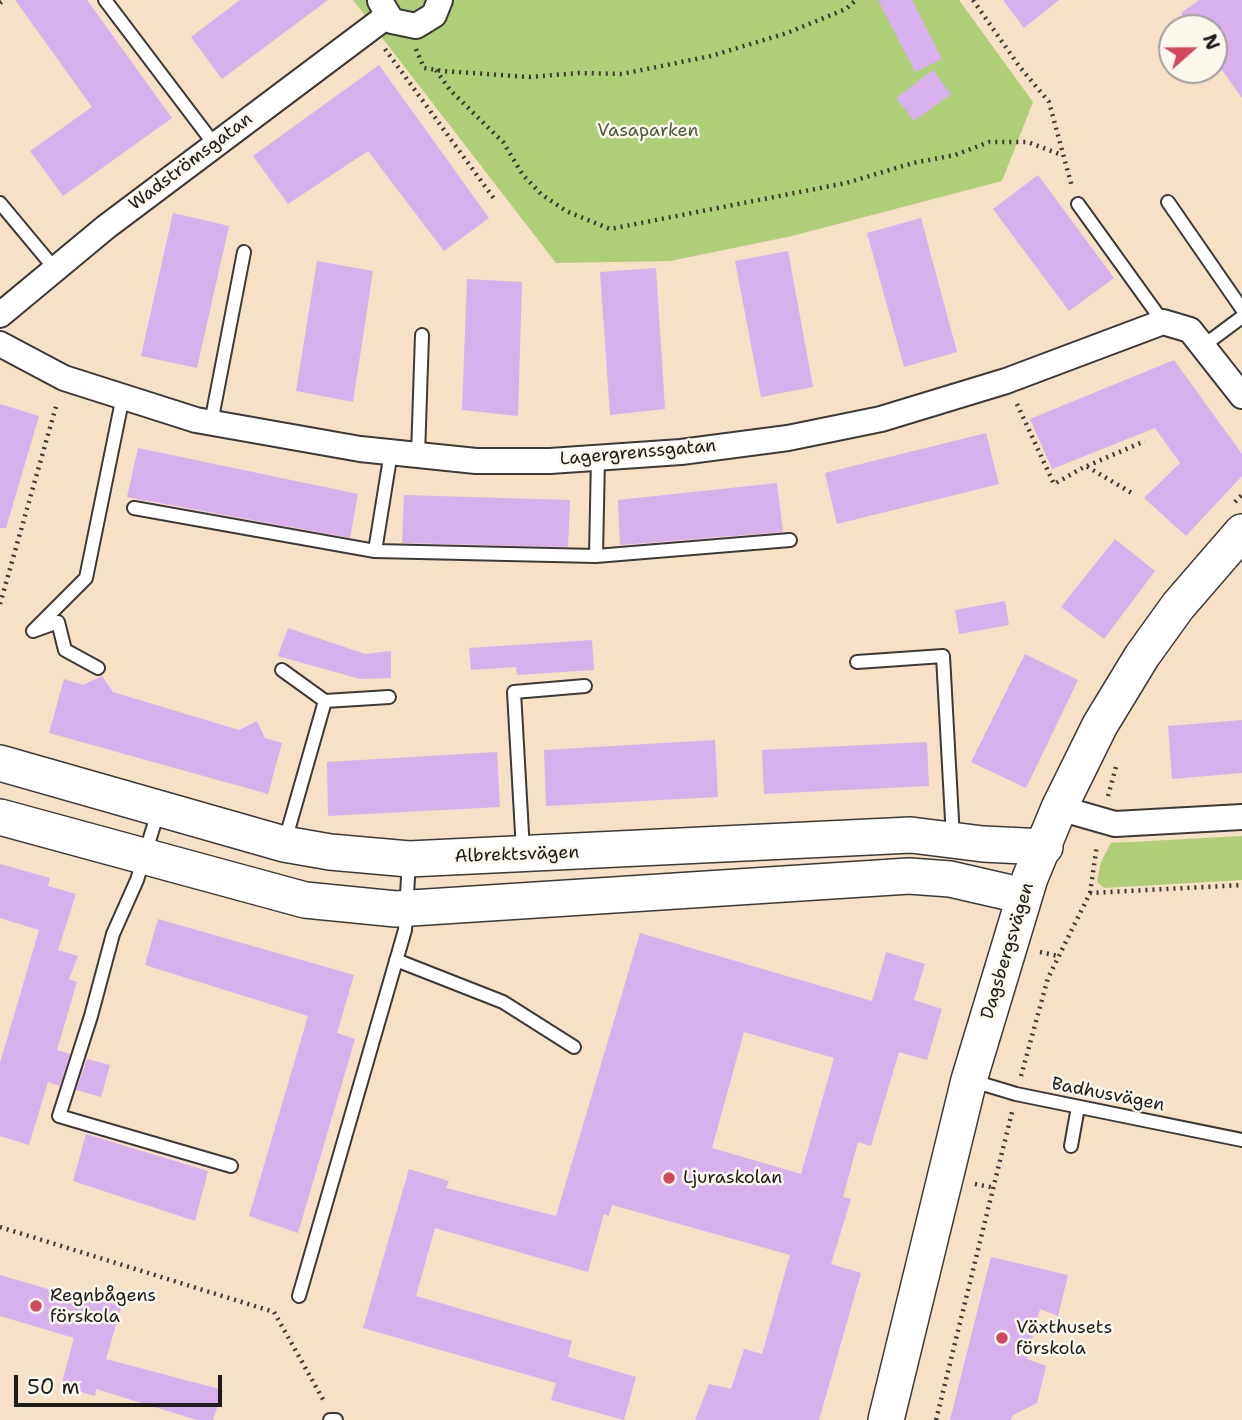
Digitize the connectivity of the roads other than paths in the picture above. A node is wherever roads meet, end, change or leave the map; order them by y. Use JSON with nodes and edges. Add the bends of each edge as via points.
{"nodes":[{"id":1,"x":105,"y":0,"type":"edge"},
{"id":2,"x":440,"y":0,"type":"edge"},
{"id":3,"x":386,"y":17,"type":"edge"},
{"id":4,"x":214,"y":144,"type":"junction"},
{"id":5,"x":1168,"y":202,"type":"dead end"},
{"id":6,"x":0,"y":203,"type":"edge"},
{"id":7,"x":1078,"y":204,"type":"road end"},
{"id":8,"x":244,"y":252,"type":"dead end"},
{"id":9,"x":55,"y":269,"type":"junction"},
{"id":10,"x":1242,"y":309,"type":"edge"},
{"id":11,"x":0,"y":316,"type":"edge"},
{"id":12,"x":1242,"y":317,"type":"edge"},
{"id":13,"x":1163,"y":322,"type":"junction"},
{"id":14,"x":422,"y":335,"type":"dead end"},
{"id":15,"x":0,"y":344,"type":"edge"},
{"id":16,"x":1203,"y":346,"type":"junction"},
{"id":17,"x":123,"y":396,"type":"junction"},
{"id":18,"x":1242,"y":396,"type":"edge"},
{"id":19,"x":211,"y":423,"type":"junction"},
{"id":20,"x":391,"y":452,"type":"junction"},
{"id":21,"x":418,"y":455,"type":"junction"},
{"id":22,"x":598,"y":457,"type":"junction"},
{"id":23,"x":134,"y":508,"type":"dead end"},
{"id":24,"x":1238,"y":518,"type":"edge"},
{"id":25,"x":790,"y":540,"type":"dead end"},
{"id":26,"x":375,"y":551,"type":"junction"},
{"id":27,"x":596,"y":556,"type":"junction"},
{"id":28,"x":857,"y":662,"type":"dead end"},
{"id":29,"x":98,"y":668,"type":"dead end"},
{"id":30,"x":282,"y":670,"type":"dead end"},
{"id":31,"x":585,"y":686,"type":"dead end"},
{"id":32,"x":389,"y":697,"type":"dead end"},
{"id":33,"x":325,"y":701,"type":"junction"},
{"id":34,"x":0,"y":763,"type":"edge"},
{"id":35,"x":159,"y":808,"type":"junction"},
{"id":36,"x":1059,"y":808,"type":"junction"},
{"id":37,"x":0,"y":817,"type":"edge"},
{"id":38,"x":1242,"y":817,"type":"edge"},
{"id":39,"x":968,"y":842,"type":"junction"},
{"id":40,"x":284,"y":844,"type":"junction"},
{"id":41,"x":1045,"y":847,"type":"junction"},
{"id":42,"x":142,"y":855,"type":"junction"},
{"id":43,"x":523,"y":855,"type":"junction"},
{"id":44,"x":409,"y":859,"type":"junction"},
{"id":45,"x":1024,"y":896,"type":"junction"},
{"id":46,"x":407,"y":908,"type":"junction"},
{"id":47,"x":396,"y":960,"type":"junction"},
{"id":48,"x":574,"y":1047,"type":"dead end"},
{"id":49,"x":969,"y":1080,"type":"junction"},
{"id":50,"x":1078,"y":1107,"type":"junction"},
{"id":51,"x":1242,"y":1140,"type":"edge"},
{"id":52,"x":1071,"y":1146,"type":"dead end"},
{"id":53,"x":231,"y":1166,"type":"dead end"},
{"id":54,"x":299,"y":1296,"type":"dead end"},
{"id":55,"x":886,"y":1420,"type":"edge"}],
"edges":[{"from":1,"to":4,"type":"lane"},
{"from":2,"to":3,"type":"street","name":"Wadströmsgatan","via":[[426,22]]},
{"from":3,"to":4,"type":"street","name":"Wadströmsgatan"},
{"from":4,"to":9,"type":"street","name":"Wadströmsgatan"},
{"from":5,"to":10,"type":"lane"},
{"from":6,"to":9,"type":"lane"},
{"from":7,"to":13,"type":"lane"},
{"from":8,"to":19,"type":"lane"},
{"from":9,"to":11,"type":"street","name":"Wadströmsgatan"},
{"from":12,"to":16,"type":"lane"},
{"from":13,"to":16,"type":"street","via":[[1191,330]]},
{"from":13,"to":22,"type":"street","name":"Lagergrenssgatan","via":[[1006,381],[881,419],[788,438]]},
{"from":14,"to":21,"type":"lane"},
{"from":15,"to":17,"type":"street","name":"Lagergrenssgatan","via":[[64,378]]},
{"from":16,"to":18,"type":"street"},
{"from":17,"to":19,"type":"street","name":"Lagergrenssgatan"},
{"from":17,"to":29,"type":"lane","via":[[86,578],[33,631],[58,622],[65,650]]},
{"from":19,"to":20,"type":"street","name":"Lagergrenssgatan"},
{"from":20,"to":21,"type":"street","name":"Lagergrenssgatan"},
{"from":20,"to":26,"type":"lane"},
{"from":21,"to":22,"type":"street","name":"Lagergrenssgatan","via":[[476,461]]},
{"from":22,"to":27,"type":"lane"},
{"from":23,"to":26,"type":"lane"},
{"from":24,"to":36,"type":"main road","name":"Dagsbergsvägen","via":[[1142,656],[1100,725]]},
{"from":25,"to":27,"type":"lane"},
{"from":26,"to":27,"type":"lane"},
{"from":28,"to":39,"type":"lane","via":[[943,656]]},
{"from":30,"to":33,"type":"lane"},
{"from":31,"to":43,"type":"lane","via":[[513,692]]},
{"from":32,"to":33,"type":"lane"},
{"from":33,"to":40,"type":"lane"},
{"from":34,"to":35,"type":"main road","name":"Albrektsvägen"},
{"from":35,"to":40,"type":"main road","name":"Albrektsvägen"},
{"from":35,"to":42,"type":"lane"},
{"from":36,"to":38,"type":"street","via":[[1115,824]]},
{"from":36,"to":41,"type":"main road","name":"Dagsbergsvägen"},
{"from":37,"to":42,"type":"main road"},
{"from":39,"to":41,"type":"main road","name":"Albrektsvägen"},
{"from":39,"to":43,"type":"main road","name":"Albrektsvägen","via":[[911,835]]},
{"from":40,"to":44,"type":"main road","name":"Albrektsvägen"},
{"from":41,"to":45,"type":"main road","name":"Dagsbergsvägen"},
{"from":42,"to":46,"type":"main road","via":[[305,900]]},
{"from":42,"to":53,"type":"lane","via":[[113,934],[59,1116]]},
{"from":43,"to":44,"type":"main road","name":"Albrektsvägen"},
{"from":44,"to":46,"type":"lane"},
{"from":45,"to":46,"type":"main road","via":[[950,879],[909,876]]},
{"from":45,"to":49,"type":"main road","name":"Dagsbergsvägen"},
{"from":46,"to":47,"type":"lane"},
{"from":47,"to":48,"type":"lane","via":[[503,1002]]},
{"from":47,"to":54,"type":"lane"},
{"from":49,"to":50,"type":"lane","name":"Badhusvägen"},
{"from":49,"to":55,"type":"main road","name":"Dagsbergsvägen"},
{"from":50,"to":51,"type":"lane","name":"Badhusvägen"},
{"from":50,"to":52,"type":"lane"}]}
